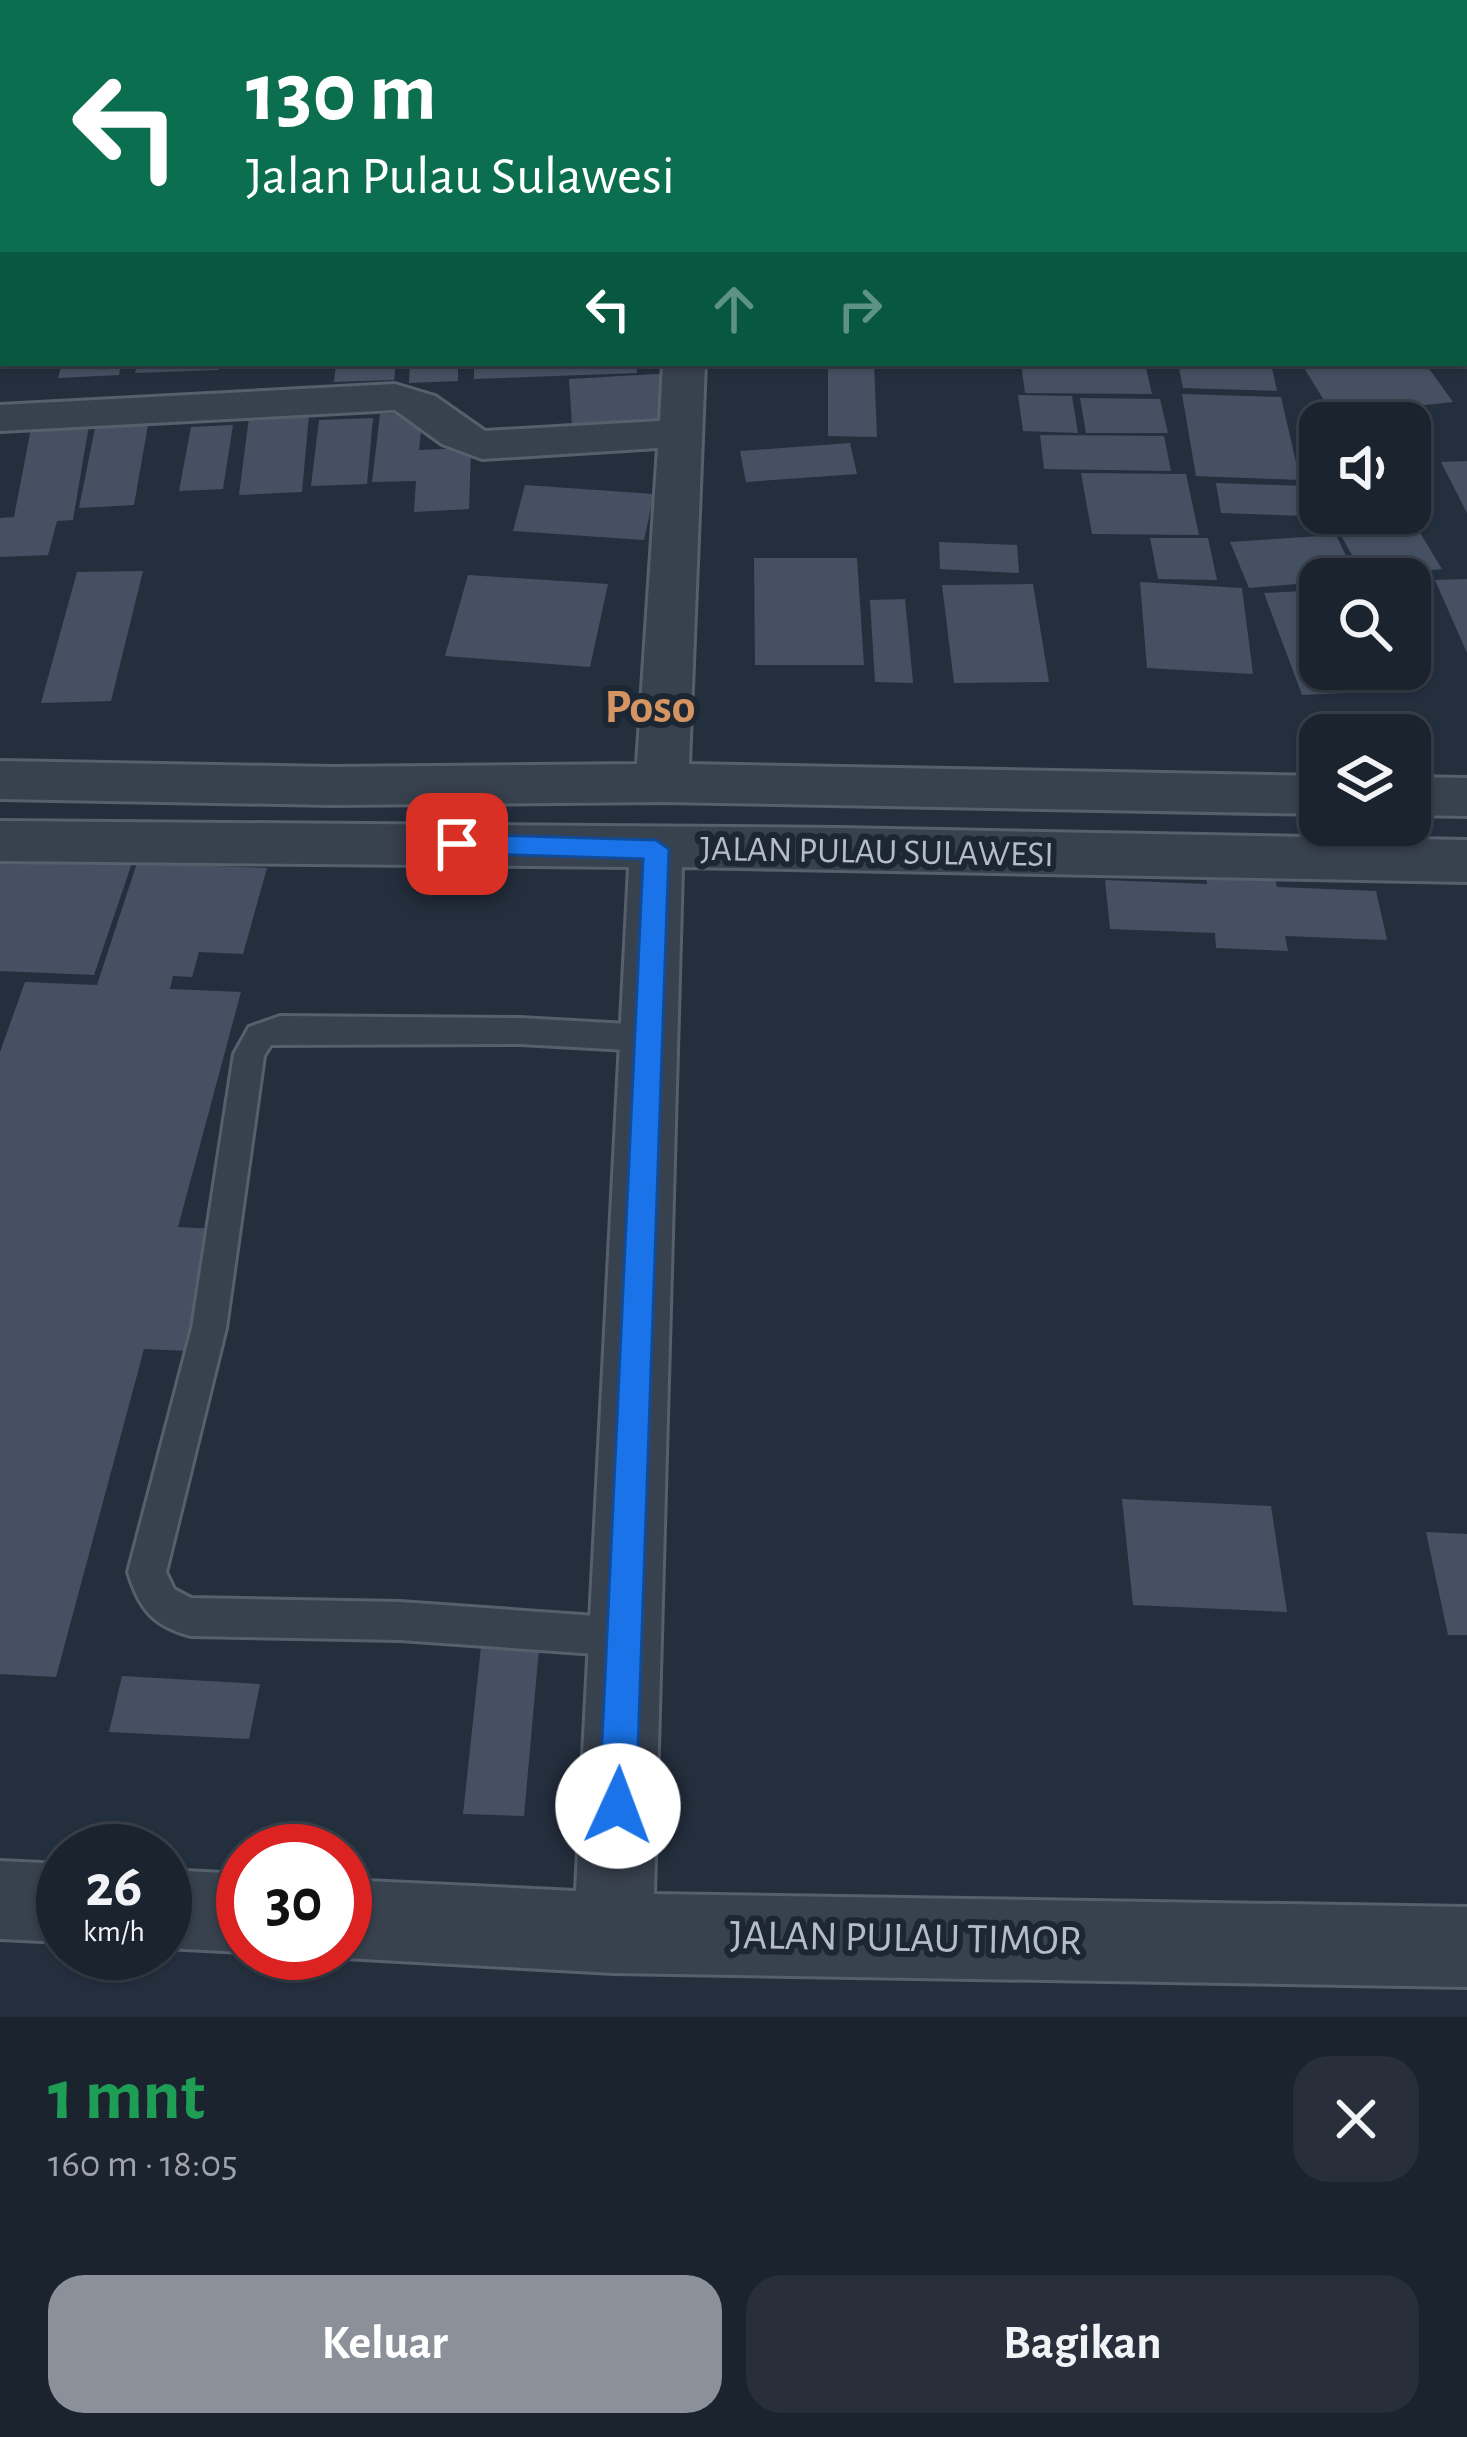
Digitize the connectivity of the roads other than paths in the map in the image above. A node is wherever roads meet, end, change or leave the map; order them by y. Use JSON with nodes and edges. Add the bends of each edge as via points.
{"nodes":[{"id":1,"x":684,"y":366,"type":"edge"},
{"id":2,"x":0,"y":418,"type":"edge"},
{"id":3,"x":682,"y":433,"type":"junction"},
{"id":4,"x":0,"y":780,"type":"edge"},
{"id":5,"x":662,"y":783,"type":"junction"},
{"id":6,"x":1250,"y":794,"type":"junction"},
{"id":7,"x":1299,"y":795,"type":"edge"},
{"id":8,"x":1431,"y":796,"type":"edge"},
{"id":9,"x":1467,"y":796,"type":"edge"},
{"id":10,"x":0,"y":841,"type":"edge"},
{"id":11,"x":656,"y":849,"type":"junction"},
{"id":12,"x":1268,"y":857,"type":"junction"},
{"id":13,"x":1467,"y":861,"type":"edge"},
{"id":14,"x":646,"y":1038,"type":"junction"},
{"id":15,"x":625,"y":1637,"type":"junction"},
{"id":16,"x":0,"y":1900,"type":"edge"},
{"id":17,"x":36,"y":1902,"type":"edge"},
{"id":18,"x":372,"y":1920,"type":"edge"},
{"id":19,"x":613,"y":1933,"type":"junction"},
{"id":20,"x":1467,"y":1947,"type":"edge"}],
"edges":[{"from":1,"to":3,"type":"street"},
{"from":2,"to":3,"type":"street","via":[[395,397],[425,404],[453,435],[482,445]]},
{"from":3,"to":5,"type":"street"},
{"from":4,"to":5,"type":"street","name":"JALAN PULAU SULAWESI"},
{"from":5,"to":6,"type":"street","name":"JALAN PULAU SULAWESI"},
{"from":6,"to":7,"type":"street","name":"JALAN PULAU SULAWESI"},
{"from":6,"to":12,"type":"street"},
{"from":8,"to":9,"type":"street"},
{"from":10,"to":11,"type":"street","name":"JALAN PULAU SULAWESI"},
{"from":11,"to":12,"type":"street","name":"JALAN PULAU SULAWESI"},
{"from":11,"to":14,"type":"street"},
{"from":12,"to":13,"type":"street","name":"JALAN PULAU SULAWESI"},
{"from":14,"to":15,"type":"street"},
{"from":14,"to":15,"type":"lane","via":[[280,1029],[260,1036],[239,1097],[208,1328],[147,1572],[168,1612],[191,1616]]},
{"from":15,"to":19,"type":"street"},
{"from":16,"to":17,"type":"street"},
{"from":18,"to":19,"type":"street","name":"JALAN PULAU TIMOR"},
{"from":19,"to":20,"type":"street","name":"JALAN PULAU TIMOR"}]}
